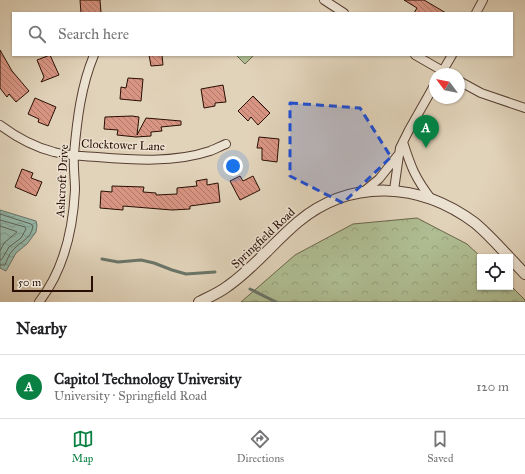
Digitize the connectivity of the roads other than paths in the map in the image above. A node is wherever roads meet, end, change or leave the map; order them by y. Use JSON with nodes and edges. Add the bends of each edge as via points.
{"nodes":[{"id":1,"x":324,"y":0,"type":"edge"},
{"id":2,"x":483,"y":0,"type":"edge"},
{"id":3,"x":342,"y":12,"type":"edge"},
{"id":4,"x":477,"y":12,"type":"edge"},
{"id":5,"x":94,"y":56,"type":"edge"},
{"id":6,"x":417,"y":56,"type":"edge"},
{"id":7,"x":452,"y":56,"type":"edge"},
{"id":8,"x":436,"y":68,"type":"edge"},
{"id":9,"x":446,"y":68,"type":"edge"},
{"id":10,"x":465,"y":84,"type":"edge"},
{"id":11,"x":429,"y":95,"type":"edge"},
{"id":12,"x":525,"y":108,"type":"edge"},
{"id":13,"x":0,"y":125,"type":"edge"},
{"id":14,"x":403,"y":142,"type":"junction"},
{"id":15,"x":226,"y":144,"type":"dead end"},
{"id":16,"x":398,"y":154,"type":"junction"},
{"id":17,"x":74,"y":155,"type":"junction"},
{"id":18,"x":394,"y":190,"type":"junction"},
{"id":19,"x":363,"y":192,"type":"junction"},
{"id":20,"x":432,"y":200,"type":"junction"},
{"id":21,"x":507,"y":254,"type":"edge"},
{"id":22,"x":513,"y":260,"type":"edge"},
{"id":23,"x":525,"y":274,"type":"edge"},
{"id":24,"x":39,"y":302,"type":"edge"},
{"id":25,"x":199,"y":302,"type":"edge"}],
"edges":[{"from":1,"to":3,"type":"street"},
{"from":2,"to":4,"type":"street"},
{"from":5,"to":17,"type":"street","name":"Ashcroft Drive","via":[[82,93]]},
{"from":6,"to":8,"type":"street"},
{"from":7,"to":9,"type":"street"},
{"from":10,"to":12,"type":"street","via":[[491,97]]},
{"from":11,"to":14,"type":"street"},
{"from":13,"to":17,"type":"street","name":"Clocktower Lane","via":[[30,143],[55,152]]},
{"from":14,"to":16,"type":"street"},
{"from":14,"to":20,"type":"street","via":[[416,179]]},
{"from":15,"to":17,"type":"street","name":"Clocktower Lane","via":[[210,151],[166,159]]},
{"from":16,"to":18,"type":"street"},
{"from":16,"to":19,"type":"street","via":[[379,179]]},
{"from":17,"to":24,"type":"street","name":"Ashcroft Drive","via":[[75,190],[64,257],[56,276]]},
{"from":18,"to":19,"type":"street","name":"Springfield Road"},
{"from":18,"to":20,"type":"street","name":"Springfield Road"},
{"from":19,"to":25,"type":"street","name":"Springfield Road","via":[[331,201],[309,213],[239,278]]},
{"from":20,"to":21,"type":"street","name":"Springfield Road","via":[[457,211],[476,224]]},
{"from":22,"to":23,"type":"street","name":"Springfield Road"}]}
